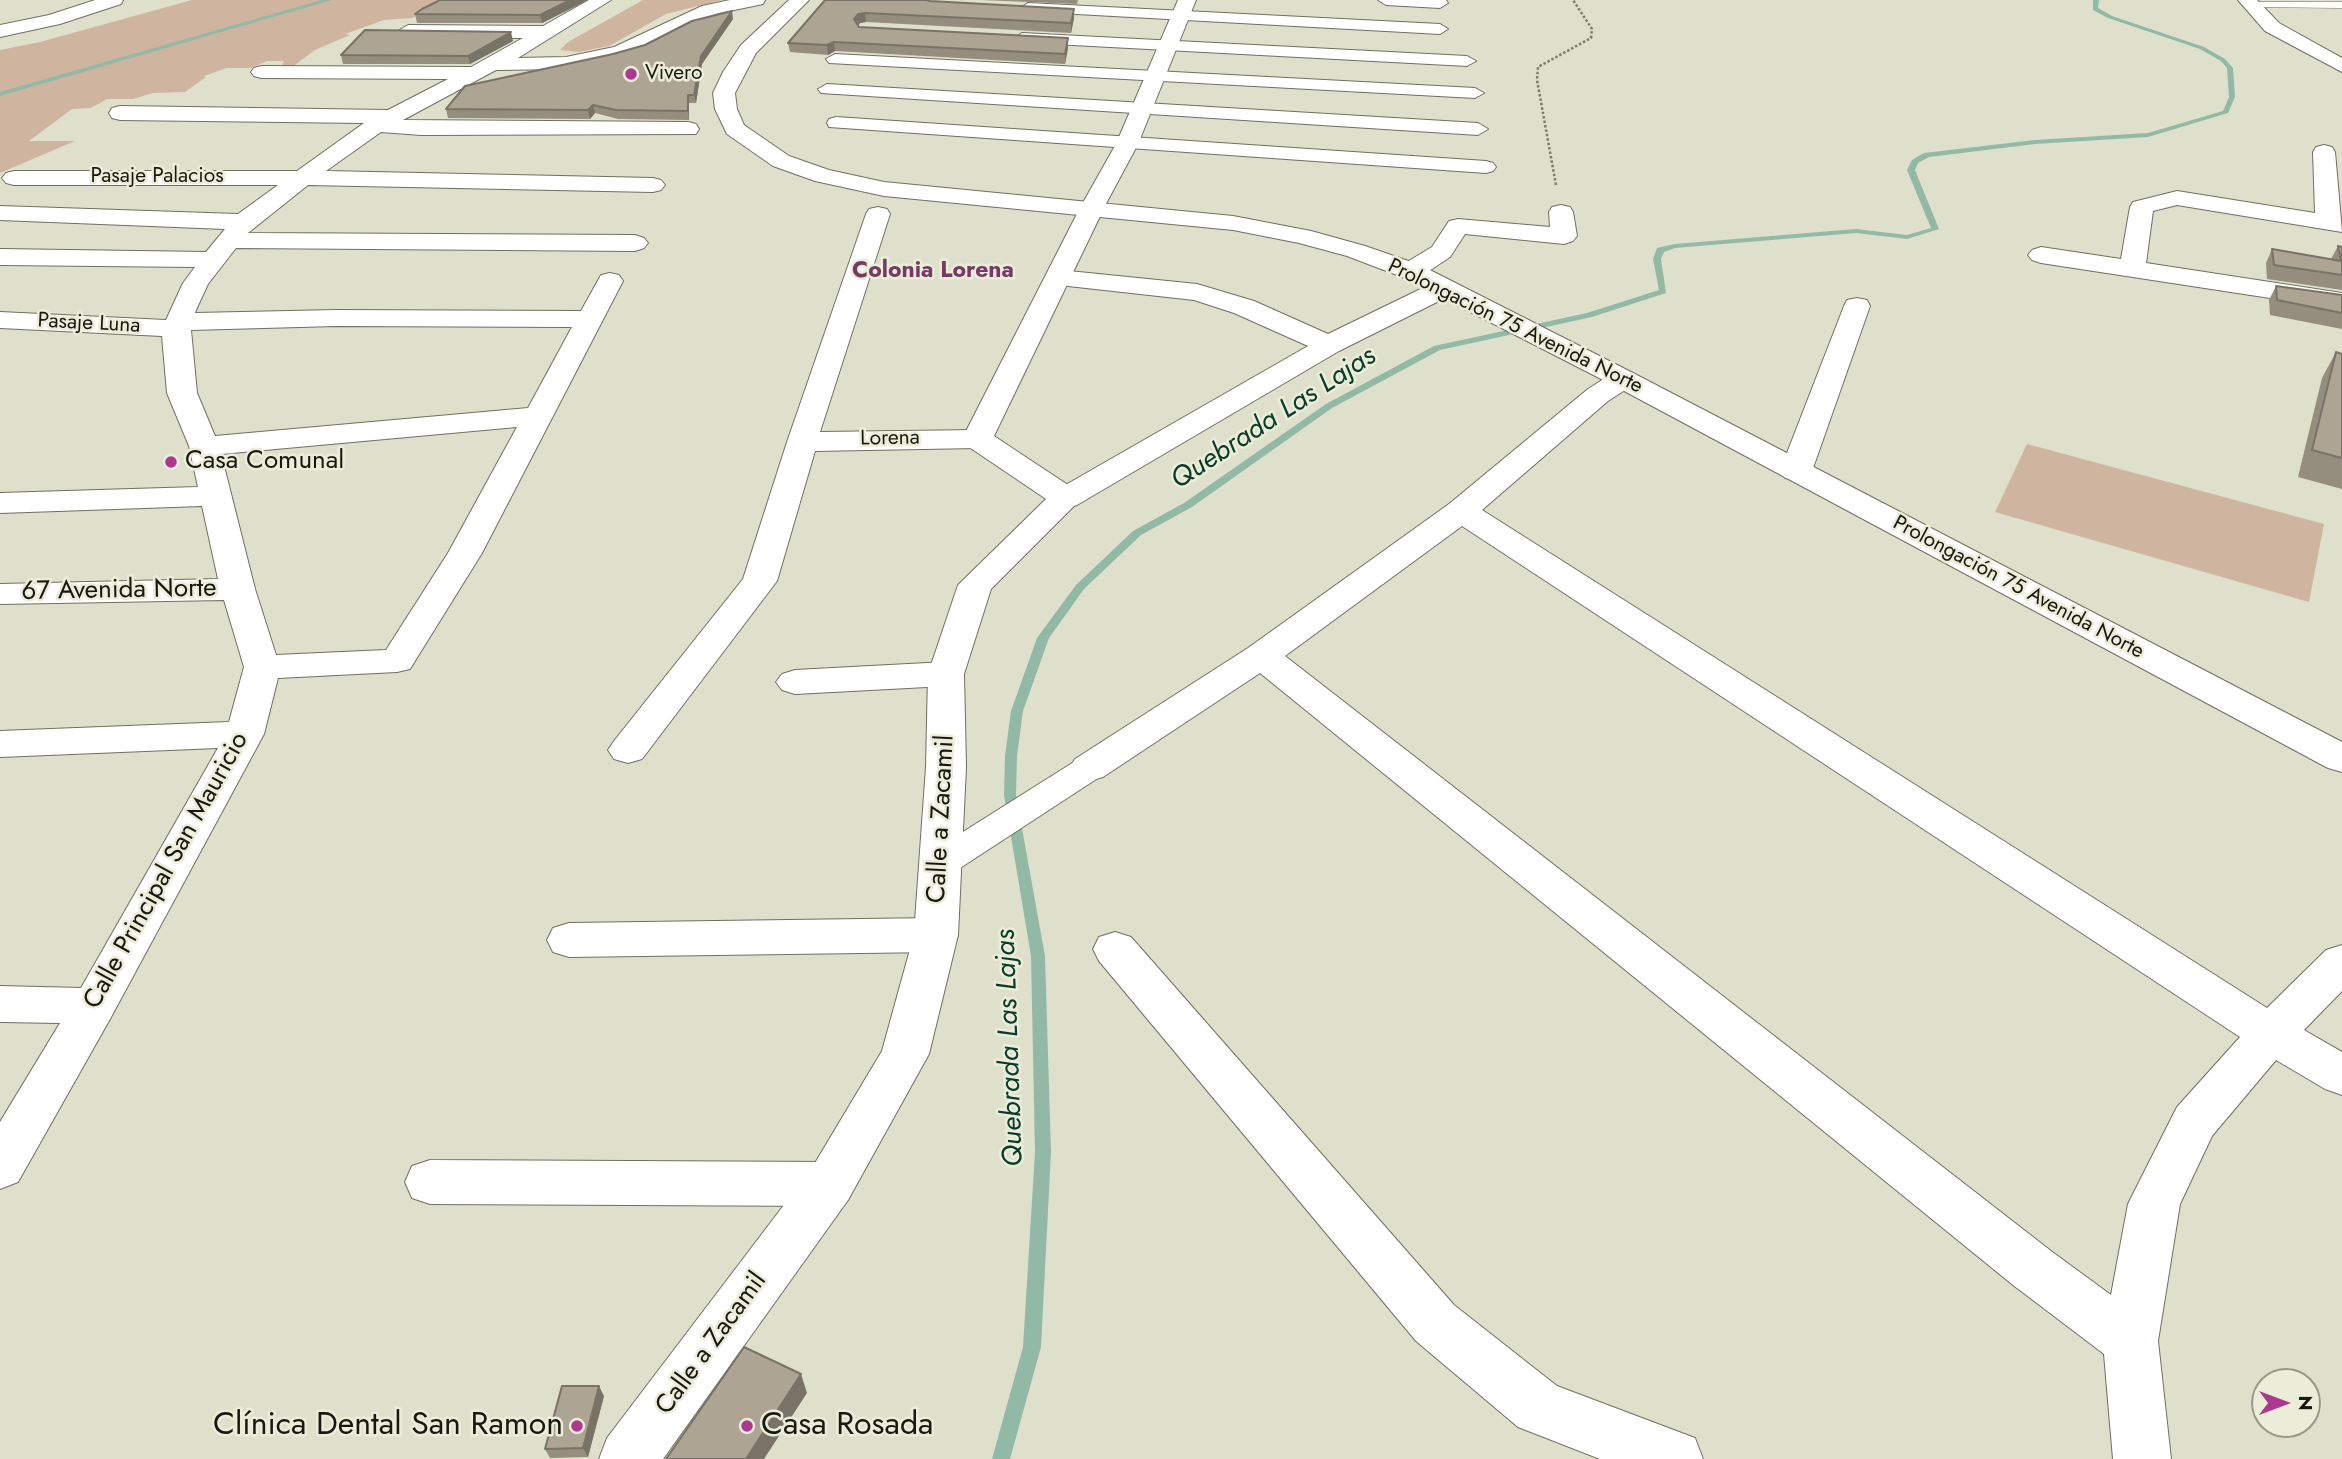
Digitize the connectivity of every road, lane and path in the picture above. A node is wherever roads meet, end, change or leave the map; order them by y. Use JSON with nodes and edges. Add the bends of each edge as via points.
{"nodes":[{"id":1,"x":114,"y":0,"type":"edge"},
{"id":2,"x":602,"y":0,"type":"edge"},
{"id":3,"x":756,"y":0,"type":"edge"},
{"id":4,"x":800,"y":0,"type":"edge"},
{"id":5,"x":1387,"y":0,"type":"edge"},
{"id":6,"x":1573,"y":0,"type":"edge"},
{"id":7,"x":1440,"y":3,"type":"dead end"},
{"id":8,"x":2342,"y":5,"type":"edge"},
{"id":9,"x":1014,"y":8,"type":"edge"},
{"id":10,"x":1184,"y":8,"type":"edge"},
{"id":11,"x":2253,"y":8,"type":"edge"},
{"id":12,"x":2288,"y":19,"type":"dead end"},
{"id":13,"x":1440,"y":29,"type":"dead end"},
{"id":14,"x":0,"y":31,"type":"edge"},
{"id":15,"x":388,"y":31,"type":"edge"},
{"id":16,"x":544,"y":32,"type":"junction"},
{"id":17,"x":1003,"y":37,"type":"edge"},
{"id":18,"x":1168,"y":46,"type":"junction"},
{"id":19,"x":835,"y":59,"type":"dead end"},
{"id":20,"x":1467,"y":61,"type":"dead end"},
{"id":21,"x":2342,"y":66,"type":"edge"},
{"id":22,"x":483,"y":68,"type":"junction"},
{"id":23,"x":261,"y":72,"type":"dead end"},
{"id":24,"x":1156,"y":75,"type":"junction"},
{"id":25,"x":827,"y":89,"type":"dead end"},
{"id":26,"x":1475,"y":93,"type":"dead end"},
{"id":27,"x":1142,"y":108,"type":"junction"},
{"id":28,"x":120,"y":113,"type":"dead end"},
{"id":29,"x":384,"y":121,"type":"junction"},
{"id":30,"x":836,"y":123,"type":"dead end"},
{"id":31,"x":688,"y":129,"type":"dead end"},
{"id":32,"x":1478,"y":129,"type":"dead end"},
{"id":33,"x":1127,"y":144,"type":"junction"},
{"id":34,"x":2324,"y":152,"type":"dead end"},
{"id":35,"x":103,"y":157,"type":"dead end"},
{"id":36,"x":1486,"y":167,"type":"dead end"},
{"id":37,"x":48,"y":177,"type":"junction"},
{"id":38,"x":14,"y":178,"type":"dead end"},
{"id":39,"x":300,"y":178,"type":"junction"},
{"id":40,"x":653,"y":185,"type":"dead end"},
{"id":41,"x":1093,"y":208,"type":"junction"},
{"id":42,"x":1561,"y":212,"type":"joint"},
{"id":43,"x":0,"y":213,"type":"edge"},
{"id":44,"x":878,"y":215,"type":"dead end"},
{"id":45,"x":2335,"y":224,"type":"edge"},
{"id":46,"x":228,"y":241,"type":"junction"},
{"id":47,"x":635,"y":243,"type":"dead end"},
{"id":48,"x":2041,"y":255,"type":"dead end"},
{"id":49,"x":0,"y":257,"type":"edge"},
{"id":50,"x":2132,"y":268,"type":"junction"},
{"id":51,"x":1411,"y":271,"type":"junction"},
{"id":52,"x":1059,"y":278,"type":"junction"},
{"id":53,"x":610,"y":281,"type":"dead end"},
{"id":54,"x":1444,"y":288,"type":"junction"},
{"id":55,"x":2342,"y":301,"type":"edge"},
{"id":56,"x":1857,"y":306,"type":"dead end"},
{"id":57,"x":590,"y":319,"type":"junction"},
{"id":58,"x":0,"y":320,"type":"edge"},
{"id":59,"x":179,"y":325,"type":"junction"},
{"id":60,"x":1329,"y":345,"type":"junction"},
{"id":61,"x":1623,"y":380,"type":"junction"},
{"id":62,"x":536,"y":416,"type":"junction"},
{"id":63,"x":977,"y":439,"type":"junction"},
{"id":64,"x":802,"y":442,"type":"junction"},
{"id":65,"x":204,"y":446,"type":"junction"},
{"id":66,"x":1796,"y":471,"type":"junction"},
{"id":67,"x":217,"y":496,"type":"junction"},
{"id":68,"x":1066,"y":498,"type":"junction"},
{"id":69,"x":0,"y":503,"type":"edge"},
{"id":70,"x":1461,"y":511,"type":"junction"},
{"id":71,"x":238,"y":589,"type":"junction"},
{"id":72,"x":0,"y":594,"type":"edge"},
{"id":73,"x":1261,"y":656,"type":"junction"},
{"id":74,"x":262,"y":667,"type":"junction"},
{"id":75,"x":946,"y":674,"type":"junction"},
{"id":76,"x":795,"y":682,"type":"dead end"},
{"id":77,"x":245,"y":734,"type":"junction"},
{"id":78,"x":0,"y":744,"type":"edge"},
{"id":79,"x":628,"y":750,"type":"dead end"},
{"id":80,"x":2342,"y":759,"type":"edge"},
{"id":81,"x":1089,"y":768,"type":"joint"},
{"id":82,"x":941,"y":863,"type":"junction"},
{"id":83,"x":936,"y":935,"type":"junction"},
{"id":84,"x":569,"y":940,"type":"dead end"},
{"id":85,"x":1115,"y":949,"type":"dead end"},
{"id":86,"x":2342,"y":962,"type":"edge"},
{"id":87,"x":0,"y":1004,"type":"edge"},
{"id":88,"x":94,"y":1006,"type":"junction"},
{"id":89,"x":2271,"y":1034,"type":"junction"},
{"id":90,"x":2342,"y":1076,"type":"edge"},
{"id":91,"x":0,"y":1167,"type":"edge"},
{"id":92,"x":430,"y":1182,"type":"dead end"},
{"id":93,"x":830,"y":1184,"type":"junction"},
{"id":94,"x":2130,"y":1341,"type":"junction"},
{"id":95,"x":628,"y":1459,"type":"edge"},
{"id":96,"x":1674,"y":1459,"type":"edge"},
{"id":97,"x":2142,"y":1459,"type":"edge"}],
"edges":[{"from":1,"to":14,"type":"street"},
{"from":2,"to":16,"type":"street"},
{"from":3,"to":22,"type":"street","via":[[709,10],[619,52],[566,63]]},
{"from":4,"to":41,"type":"street","name":"Prolongación 75 Avenida Norte","via":[[748,49],[724,93],[735,129],[756,146],[781,161],[855,185]]},
{"from":5,"to":7,"type":"street"},
{"from":6,"to":42,"type":"path","via":[[1592,29],[1591,38],[1538,67],[1537,80]]},
{"from":8,"to":11,"type":"lane"},
{"from":9,"to":10,"type":"street"},
{"from":10,"to":13,"type":"street"},
{"from":10,"to":18,"type":"street"},
{"from":11,"to":12,"type":"lane"},
{"from":11,"to":21,"type":"street"},
{"from":15,"to":16,"type":"street"},
{"from":16,"to":22,"type":"street"},
{"from":17,"to":18,"type":"street"},
{"from":18,"to":20,"type":"street"},
{"from":18,"to":24,"type":"street"},
{"from":19,"to":24,"type":"street"},
{"from":22,"to":23,"type":"street"},
{"from":22,"to":29,"type":"street"},
{"from":24,"to":26,"type":"street"},
{"from":24,"to":27,"type":"street"},
{"from":25,"to":27,"type":"street"},
{"from":27,"to":32,"type":"street"},
{"from":27,"to":33,"type":"street"},
{"from":28,"to":29,"type":"street"},
{"from":29,"to":31,"type":"street","via":[[421,128]]},
{"from":29,"to":39,"type":"street"},
{"from":30,"to":33,"type":"street"},
{"from":33,"to":36,"type":"street"},
{"from":33,"to":41,"type":"street"},
{"from":34,"to":45,"type":"street"},
{"from":35,"to":37,"type":"street"},
{"from":37,"to":38,"type":"street","name":"Pasaje Palacios"},
{"from":37,"to":39,"type":"street","name":"Pasaje Palacios"},
{"from":39,"to":40,"type":"street","name":"Pasaje Palacios"},
{"from":39,"to":46,"type":"street"},
{"from":41,"to":51,"type":"street","name":"Prolongación 75 Avenida Norte","via":[[1233,223],[1302,236]]},
{"from":41,"to":52,"type":"street"},
{"from":42,"to":51,"type":"street","via":[[1564,236],[1458,226],[1441,253]]},
{"from":43,"to":46,"type":"street"},
{"from":44,"to":64,"type":"street"},
{"from":45,"to":50,"type":"street","via":[[2177,198],[2142,207]]},
{"from":46,"to":47,"type":"street"},
{"from":46,"to":49,"type":"street"},
{"from":46,"to":59,"type":"street","via":[[196,284]]},
{"from":48,"to":50,"type":"street"},
{"from":50,"to":55,"type":"street"},
{"from":51,"to":54,"type":"street","name":"Prolongación 75 Avenida Norte"},
{"from":52,"to":60,"type":"street","via":[[1197,292],[1244,307]]},
{"from":52,"to":63,"type":"street"},
{"from":53,"to":57,"type":"street"},
{"from":54,"to":60,"type":"street","name":"Calle a Zacamil"},
{"from":54,"to":61,"type":"street","name":"Prolongación 75 Avenida Norte"},
{"from":56,"to":66,"type":"street"},
{"from":57,"to":59,"type":"street","name":"Pasaje Luna","via":[[336,318]]},
{"from":57,"to":62,"type":"street"},
{"from":58,"to":59,"type":"street","name":"Pasaje Luna"},
{"from":59,"to":65,"type":"street","via":[[182,393]]},
{"from":60,"to":68,"type":"street","name":"Calle a Zacamil"},
{"from":61,"to":66,"type":"street","name":"Prolongación 75 Avenida Norte"},
{"from":61,"to":70,"type":"street","via":[[1598,395]]},
{"from":62,"to":65,"type":"street"},
{"from":62,"to":74,"type":"street","via":[[465,553],[397,661]]},
{"from":63,"to":64,"type":"street","name":"Lorena"},
{"from":63,"to":68,"type":"street"},
{"from":64,"to":79,"type":"street","via":[[760,581]]},
{"from":65,"to":67,"type":"street"},
{"from":66,"to":80,"type":"street","name":"Prolongación 75 Avenida Norte"},
{"from":67,"to":69,"type":"street"},
{"from":67,"to":71,"type":"street"},
{"from":68,"to":75,"type":"street","name":"Calle a Zacamil","via":[[975,585]]},
{"from":70,"to":73,"type":"street"},
{"from":70,"to":89,"type":"street"},
{"from":71,"to":72,"type":"street","name":"67 Avenida Norte"},
{"from":71,"to":74,"type":"street"},
{"from":73,"to":81,"type":"street"},
{"from":73,"to":94,"type":"street"},
{"from":74,"to":77,"type":"street","name":"Calle Principal San Mauricio"},
{"from":75,"to":76,"type":"street"},
{"from":75,"to":82,"type":"street","name":"Calle a Zacamil"},
{"from":77,"to":78,"type":"street"},
{"from":77,"to":88,"type":"street","name":"Calle Principal San Mauricio"},
{"from":81,"to":82,"type":"street"},
{"from":82,"to":83,"type":"street","name":"Calle a Zacamil"},
{"from":83,"to":84,"type":"street"},
{"from":83,"to":93,"type":"street","name":"Calle a Zacamil","via":[[905,1054]]},
{"from":85,"to":96,"type":"street","via":[[1435,1323],[1538,1406]]},
{"from":86,"to":89,"type":"street"},
{"from":87,"to":88,"type":"street"},
{"from":88,"to":91,"type":"street","name":"Calle Principal San Mauricio"},
{"from":89,"to":90,"type":"street"},
{"from":89,"to":94,"type":"street","via":[[2194,1122],[2154,1204]]},
{"from":92,"to":93,"type":"street"},
{"from":93,"to":95,"type":"street","name":"Calle a Zacamil"},
{"from":94,"to":97,"type":"street"}]}
